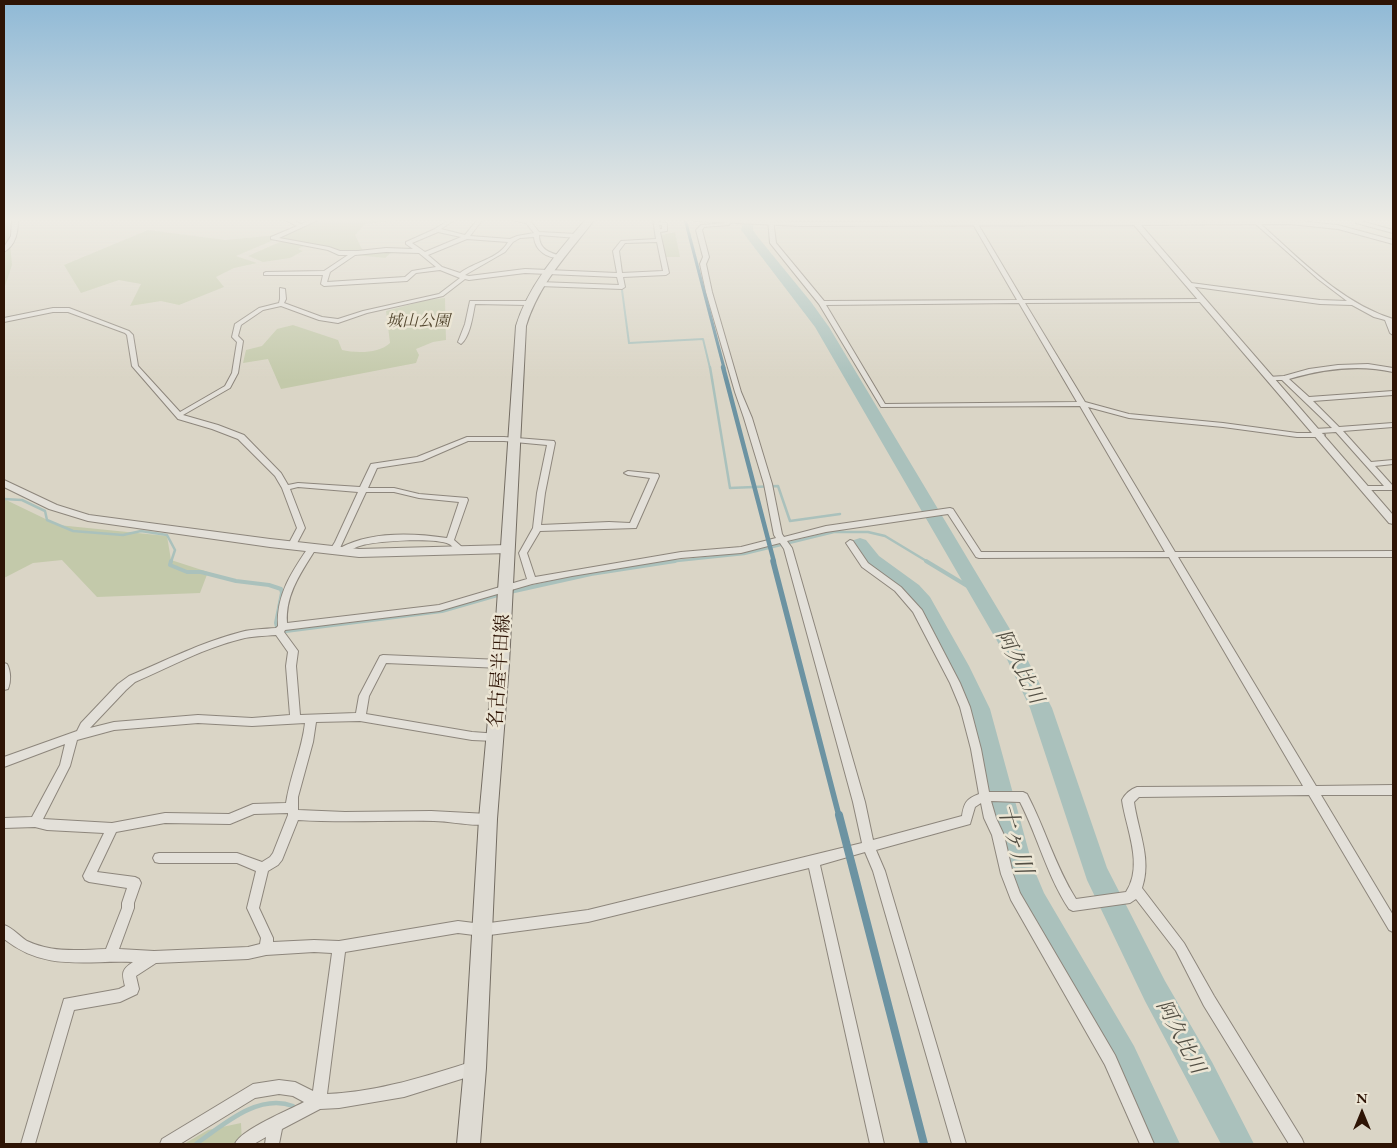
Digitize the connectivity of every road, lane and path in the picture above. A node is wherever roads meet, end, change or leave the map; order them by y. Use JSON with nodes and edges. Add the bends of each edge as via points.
{"nodes":[{"id":1,"x":326,"y":273,"type":"joint"},
{"id":2,"x":414,"y":273,"type":"edge"},
{"id":3,"x":453,"y":273,"type":"edge"},
{"id":4,"x":466,"y":273,"type":"edge"},
{"id":5,"x":520,"y":273,"type":"edge"},
{"id":6,"x":526,"y":273,"type":"edge"},
{"id":7,"x":548,"y":273,"type":"edge"},
{"id":8,"x":666,"y":273,"type":"edge"},
{"id":9,"x":705,"y":273,"type":"edge"},
{"id":10,"x":798,"y":273,"type":"edge"},
{"id":11,"x":1005,"y":273,"type":"edge"},
{"id":12,"x":1176,"y":273,"type":"edge"},
{"id":13,"x":1315,"y":273,"type":"edge"},
{"id":14,"x":266,"y":274,"type":"dead end"},
{"id":15,"x":620,"y":275,"type":"junction"},
{"id":16,"x":462,"y":276,"type":"junction"},
{"id":17,"x":543,"y":279,"type":"junction"},
{"id":18,"x":1189,"y":284,"type":"junction"},
{"id":19,"x":282,"y":289,"type":"dead end"},
{"id":20,"x":1203,"y":300,"type":"junction"},
{"id":21,"x":1022,"y":301,"type":"junction"},
{"id":22,"x":822,"y":302,"type":"junction"},
{"id":23,"x":527,"y":303,"type":"junction"},
{"id":24,"x":1351,"y":303,"type":"junction"},
{"id":25,"x":281,"y":304,"type":"junction"},
{"id":26,"x":4,"y":320,"type":"edge"},
{"id":27,"x":1391,"y":320,"type":"edge"},
{"id":28,"x":1393,"y":333,"type":"edge"},
{"id":29,"x":461,"y":342,"type":"dead end"},
{"id":30,"x":1393,"y":370,"type":"edge"},
{"id":31,"x":1270,"y":378,"type":"junction"},
{"id":32,"x":1284,"y":378,"type":"junction"},
{"id":33,"x":1393,"y":393,"type":"edge"},
{"id":34,"x":1310,"y":399,"type":"junction"},
{"id":35,"x":1083,"y":404,"type":"junction"},
{"id":36,"x":179,"y":415,"type":"junction"},
{"id":37,"x":1393,"y":425,"type":"edge"},
{"id":38,"x":1339,"y":429,"type":"junction"},
{"id":39,"x":1319,"y":433,"type":"junction"},
{"id":40,"x":513,"y":439,"type":"junction"},
{"id":41,"x":1393,"y":462,"type":"edge"},
{"id":42,"x":1370,"y":464,"type":"junction"},
{"id":43,"x":628,"y":473,"type":"dead end"},
{"id":44,"x":4,"y":484,"type":"edge"},
{"id":45,"x":286,"y":488,"type":"junction"},
{"id":46,"x":1366,"y":488,"type":"junction"},
{"id":47,"x":1392,"y":488,"type":"edge"},
{"id":48,"x":363,"y":490,"type":"junction"},
{"id":49,"x":948,"y":512,"type":"joint"},
{"id":50,"x":914,"y":516,"type":"joint"},
{"id":51,"x":1393,"y":521,"type":"edge"},
{"id":52,"x":537,"y":528,"type":"junction"},
{"id":53,"x":782,"y":539,"type":"junction"},
{"id":54,"x":450,"y":541,"type":"junction"},
{"id":55,"x":850,"y":543,"type":"dead end"},
{"id":56,"x":292,"y":545,"type":"junction"},
{"id":57,"x":313,"y":547,"type":"junction"},
{"id":58,"x":508,"y":549,"type":"junction"},
{"id":59,"x":337,"y":550,"type":"junction"},
{"id":60,"x":458,"y":551,"type":"junction"},
{"id":61,"x":1172,"y":554,"type":"junction"},
{"id":62,"x":1393,"y":554,"type":"edge"},
{"id":63,"x":532,"y":581,"type":"junction"},
{"id":64,"x":506,"y":588,"type":"junction"},
{"id":65,"x":280,"y":629,"type":"junction"},
{"id":66,"x":501,"y":664,"type":"junction"},
{"id":67,"x":4,"y":667,"type":"edge"},
{"id":68,"x":4,"y":686,"type":"edge"},
{"id":69,"x":310,"y":718,"type":"junction"},
{"id":70,"x":360,"y":718,"type":"junction"},
{"id":71,"x":295,"y":720,"type":"junction"},
{"id":72,"x":76,"y":736,"type":"junction"},
{"id":73,"x":495,"y":737,"type":"junction"},
{"id":74,"x":4,"y":762,"type":"edge"},
{"id":75,"x":1393,"y":790,"type":"edge"},
{"id":76,"x":1314,"y":791,"type":"junction"},
{"id":77,"x":988,"y":797,"type":"junction"},
{"id":78,"x":1010,"y":797,"type":"joint"},
{"id":79,"x":293,"y":812,"type":"junction"},
{"id":80,"x":488,"y":819,"type":"junction"},
{"id":81,"x":34,"y":822,"type":"junction"},
{"id":82,"x":4,"y":823,"type":"edge"},
{"id":83,"x":112,"y":828,"type":"junction"},
{"id":84,"x":868,"y":845,"type":"junction"},
{"id":85,"x":159,"y":858,"type":"dead end"},
{"id":86,"x":813,"y":861,"type":"junction"},
{"id":87,"x":263,"y":868,"type":"junction"},
{"id":88,"x":1133,"y":893,"type":"junction"},
{"id":89,"x":1083,"y":903,"type":"joint"},
{"id":90,"x":1393,"y":926,"type":"edge"},
{"id":91,"x":482,"y":930,"type":"junction"},
{"id":92,"x":4,"y":931,"type":"edge"},
{"id":93,"x":339,"y":947,"type":"junction"},
{"id":94,"x":266,"y":949,"type":"junction"},
{"id":95,"x":110,"y":954,"type":"junction"},
{"id":96,"x":154,"y":957,"type":"junction"},
{"id":97,"x":475,"y":1068,"type":"junction"},
{"id":98,"x":319,"y":1102,"type":"junction"},
{"id":99,"x":274,"y":1124,"type":"junction"},
{"id":100,"x":28,"y":1144,"type":"edge"},
{"id":101,"x":167,"y":1144,"type":"edge"},
{"id":102,"x":242,"y":1144,"type":"edge"},
{"id":103,"x":272,"y":1144,"type":"edge"},
{"id":104,"x":468,"y":1144,"type":"edge"},
{"id":105,"x":877,"y":1144,"type":"edge"},
{"id":106,"x":959,"y":1144,"type":"edge"},
{"id":107,"x":1147,"y":1144,"type":"edge"},
{"id":108,"x":1297,"y":1144,"type":"edge"}],
"edges":[{"from":1,"to":2,"type":"street","via":[[324,284],[408,279]]},
{"from":1,"to":14,"type":"street"},
{"from":3,"to":16,"type":"street"},
{"from":4,"to":16,"type":"street"},
{"from":5,"to":16,"type":"street","via":[[473,278]]},
{"from":6,"to":17,"type":"street"},
{"from":7,"to":17,"type":"main road","name":"名古屋半田線"},
{"from":8,"to":15,"type":"street"},
{"from":9,"to":53,"type":"street","via":[[738,392],[768,484],[778,535]]},
{"from":10,"to":22,"type":"street"},
{"from":11,"to":21,"type":"street"},
{"from":12,"to":18,"type":"street"},
{"from":13,"to":24,"type":"street"},
{"from":15,"to":17,"type":"street"},
{"from":15,"to":17,"type":"street","via":[[622,288]]},
{"from":16,"to":25,"type":"street","via":[[442,295],[334,321]]},
{"from":17,"to":23,"type":"main road","name":"名古屋半田線"},
{"from":18,"to":20,"type":"street"},
{"from":18,"to":24,"type":"street","via":[[1320,302]]},
{"from":19,"to":25,"type":"street","via":[[284,299]]},
{"from":20,"to":21,"type":"street"},
{"from":20,"to":31,"type":"street"},
{"from":21,"to":22,"type":"street"},
{"from":21,"to":35,"type":"street"},
{"from":22,"to":35,"type":"street","via":[[883,406]]},
{"from":23,"to":29,"type":"street","via":[[472,302]]},
{"from":23,"to":40,"type":"main road","name":"名古屋半田線","via":[[521,326]]},
{"from":24,"to":27,"type":"street"},
{"from":25,"to":36,"type":"street","via":[[261,309],[238,324],[235,337],[240,342],[235,373],[228,387]]},
{"from":26,"to":36,"type":"street","via":[[69,310],[127,332],[135,366]]},
{"from":27,"to":28,"type":"street"},
{"from":30,"to":32,"type":"street","via":[[1376,366],[1331,368]]},
{"from":31,"to":32,"type":"street"},
{"from":31,"to":39,"type":"street"},
{"from":32,"to":34,"type":"street"},
{"from":33,"to":34,"type":"street"},
{"from":34,"to":38,"type":"street"},
{"from":35,"to":39,"type":"street","via":[[1128,416],[1223,424],[1297,435]]},
{"from":35,"to":61,"type":"street"},
{"from":36,"to":45,"type":"street","via":[[241,437],[278,475]]},
{"from":37,"to":38,"type":"street"},
{"from":38,"to":39,"type":"street"},
{"from":38,"to":42,"type":"street"},
{"from":39,"to":46,"type":"street"},
{"from":40,"to":48,"type":"street","via":[[466,439],[419,459],[374,466]]},
{"from":40,"to":52,"type":"street","via":[[551,443]]},
{"from":40,"to":58,"type":"main road","name":"名古屋半田線"},
{"from":41,"to":42,"type":"street"},
{"from":42,"to":47,"type":"street"},
{"from":43,"to":52,"type":"street","via":[[655,476],[633,526]]},
{"from":44,"to":56,"type":"street","via":[[53,507],[88,518]]},
{"from":45,"to":48,"type":"street","via":[[298,485]]},
{"from":45,"to":56,"type":"street","via":[[301,528]]},
{"from":46,"to":47,"type":"street"},
{"from":46,"to":51,"type":"street"},
{"from":48,"to":54,"type":"street","via":[[394,490],[464,500]]},
{"from":48,"to":59,"type":"street"},
{"from":49,"to":50,"type":"street"},
{"from":49,"to":61,"type":"street","via":[[979,555]]},
{"from":50,"to":53,"type":"street"},
{"from":52,"to":63,"type":"street","via":[[523,553]]},
{"from":53,"to":63,"type":"street","via":[[741,550],[681,555]]},
{"from":53,"to":84,"type":"street","via":[[788,548]]},
{"from":54,"to":59,"type":"street","via":[[420,538],[375,540]]},
{"from":54,"to":60,"type":"street"},
{"from":55,"to":77,"type":"street","via":[[865,565],[898,589],[921,618],[965,707]]},
{"from":56,"to":57,"type":"street"},
{"from":57,"to":59,"type":"street"},
{"from":57,"to":65,"type":"street","via":[[289,584]]},
{"from":58,"to":60,"type":"street"},
{"from":58,"to":64,"type":"main road","name":"名古屋半田線"},
{"from":59,"to":60,"type":"street","via":[[359,553]]},
{"from":61,"to":62,"type":"street"},
{"from":61,"to":76,"type":"street"},
{"from":63,"to":64,"type":"street"},
{"from":64,"to":65,"type":"street","via":[[439,608]]},
{"from":64,"to":66,"type":"main road","name":"名古屋半田線"},
{"from":65,"to":71,"type":"street","via":[[293,651]]},
{"from":65,"to":72,"type":"street","via":[[229,639],[139,675],[122,687]]},
{"from":66,"to":70,"type":"street","via":[[383,659],[364,696]]},
{"from":66,"to":73,"type":"main road","name":"名古屋半田線"},
{"from":67,"to":68,"type":"street"},
{"from":69,"to":70,"type":"street"},
{"from":69,"to":71,"type":"street"},
{"from":69,"to":79,"type":"street","via":[[309,740],[293,793]]},
{"from":70,"to":73,"type":"street"},
{"from":71,"to":72,"type":"street","via":[[162,721],[114,726]]},
{"from":72,"to":74,"type":"street"},
{"from":72,"to":81,"type":"street","via":[[65,766]]},
{"from":73,"to":80,"type":"main road","name":"名古屋半田線"},
{"from":75,"to":76,"type":"street"},
{"from":76,"to":88,"type":"street","via":[[1137,792],[1128,800],[1140,854]]},
{"from":76,"to":90,"type":"street"},
{"from":77,"to":78,"type":"street"},
{"from":77,"to":84,"type":"street","via":[[971,803],[966,820]]},
{"from":77,"to":107,"type":"street","via":[[990,818],[1015,896],[1110,1060]]},
{"from":78,"to":89,"type":"street","via":[[1023,797],[1064,892],[1073,905]]},
{"from":79,"to":80,"type":"street","via":[[330,818],[433,816]]},
{"from":79,"to":83,"type":"street","via":[[253,809],[230,819],[165,818]]},
{"from":79,"to":87,"type":"street","via":[[278,856]]},
{"from":80,"to":91,"type":"main road","name":"名古屋半田線"},
{"from":81,"to":82,"type":"street"},
{"from":81,"to":83,"type":"street"},
{"from":83,"to":95,"type":"street","via":[[89,876],[135,883]]},
{"from":84,"to":86,"type":"street"},
{"from":84,"to":106,"type":"street","via":[[879,871]]},
{"from":85,"to":87,"type":"street","via":[[236,858]]},
{"from":86,"to":91,"type":"street","via":[[588,916]]},
{"from":86,"to":105,"type":"street"},
{"from":87,"to":94,"type":"street","via":[[254,908],[267,938]]},
{"from":88,"to":89,"type":"street"},
{"from":88,"to":108,"type":"street","via":[[1180,947],[1209,1001]]},
{"from":91,"to":93,"type":"street","via":[[458,927]]},
{"from":91,"to":97,"type":"main road","name":"名古屋半田線"},
{"from":92,"to":95,"type":"street","via":[[22,945],[46,954],[69,957]]},
{"from":93,"to":94,"type":"street"},
{"from":93,"to":98,"type":"street"},
{"from":94,"to":96,"type":"street","via":[[248,953]]},
{"from":95,"to":96,"type":"street"},
{"from":96,"to":100,"type":"street","via":[[134,967],[129,974],[132,989],[120,995],[69,1004]]},
{"from":97,"to":98,"type":"street","via":[[404,1090]]},
{"from":97,"to":104,"type":"main road","name":"名古屋半田線"},
{"from":98,"to":99,"type":"street"},
{"from":98,"to":101,"type":"street","via":[[295,1089],[279,1087],[253,1091]]},
{"from":99,"to":102,"type":"street"},
{"from":99,"to":103,"type":"street"}]}
